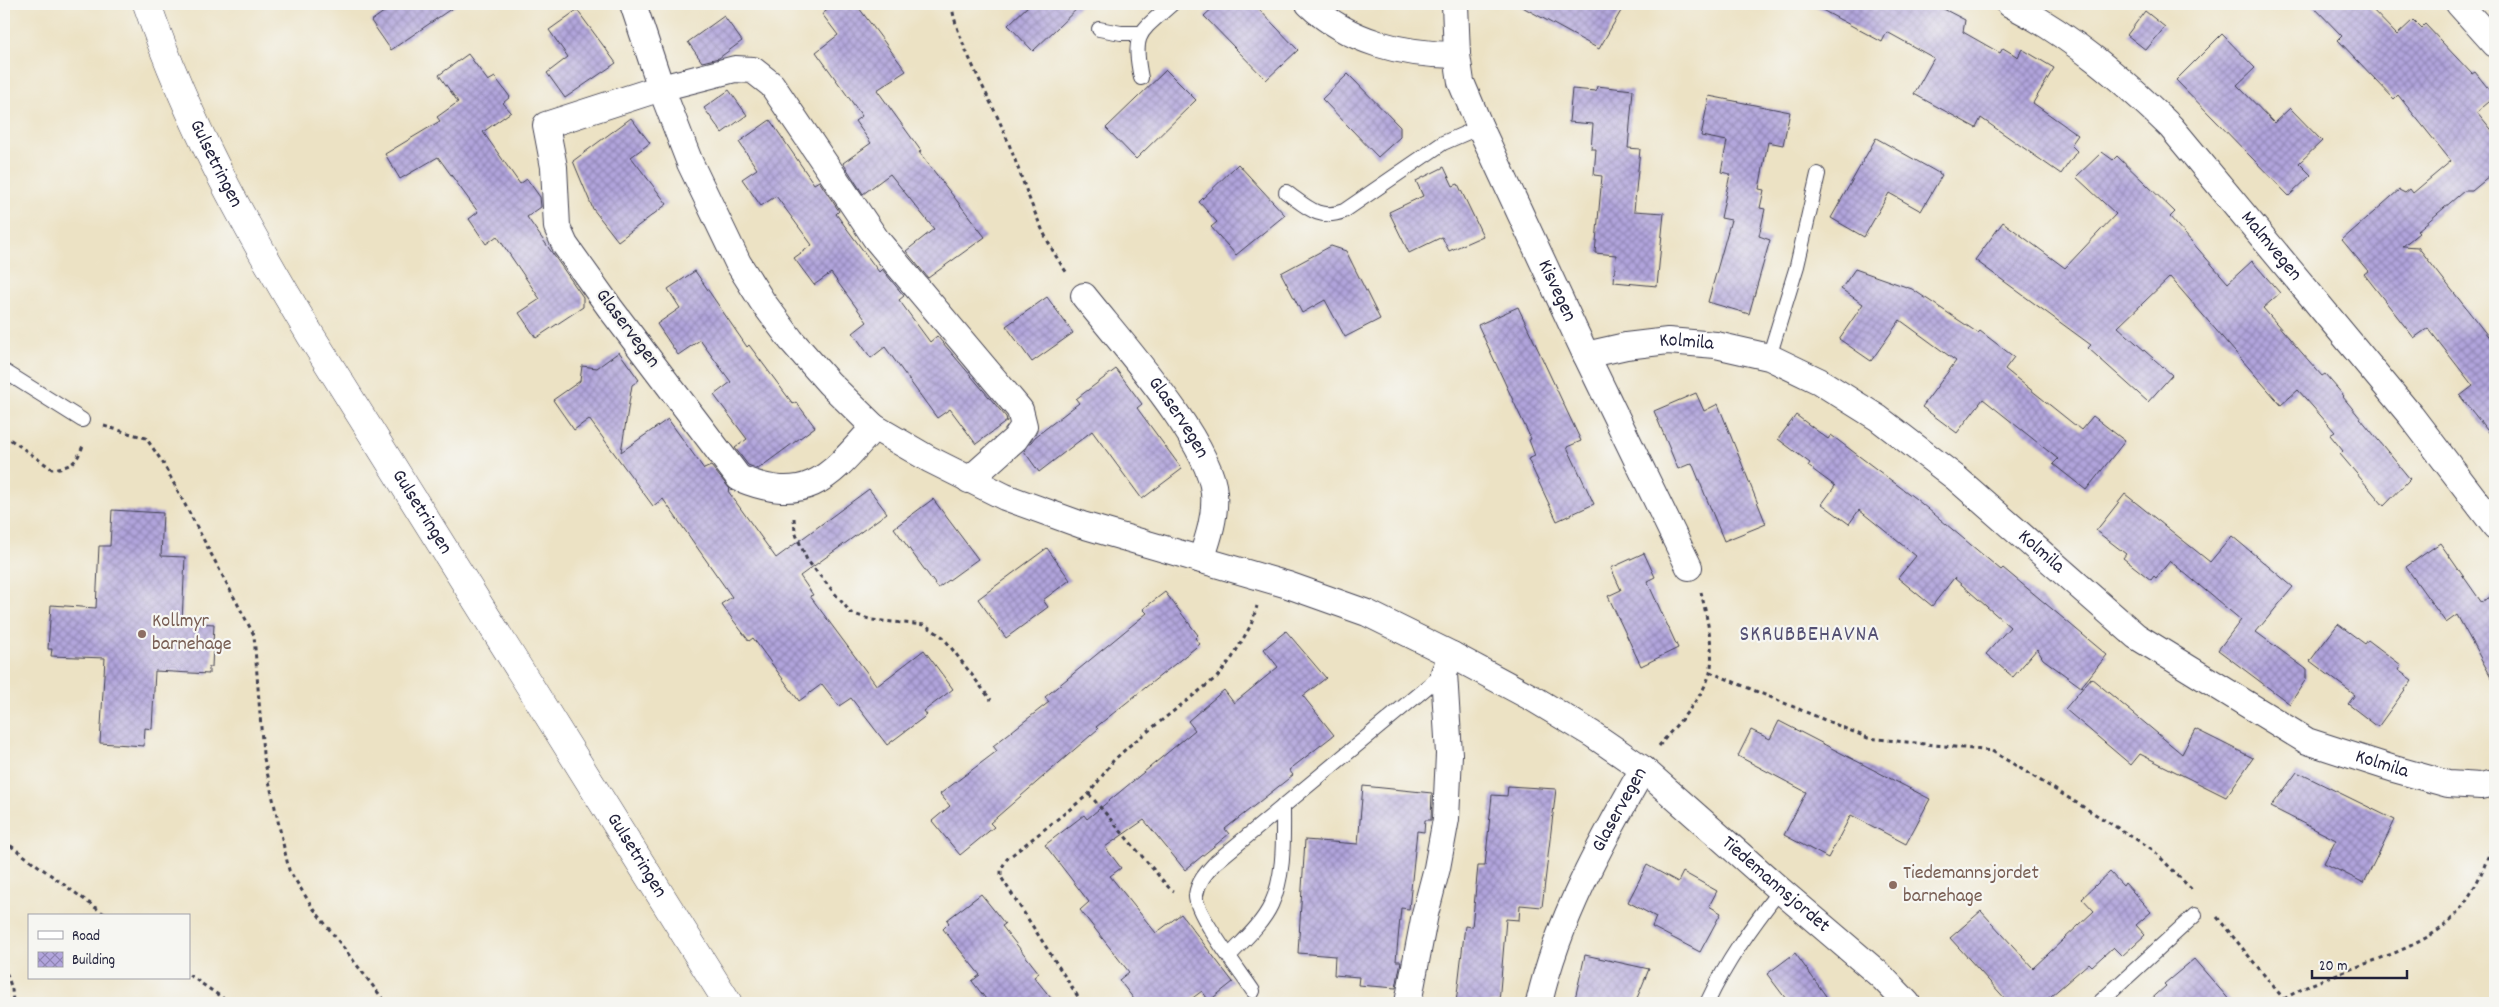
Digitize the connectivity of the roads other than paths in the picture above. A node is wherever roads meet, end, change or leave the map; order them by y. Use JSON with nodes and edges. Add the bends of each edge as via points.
{"nodes":[{"id":1,"x":147,"y":4,"type":"edge"},
{"id":2,"x":633,"y":4,"type":"edge"},
{"id":3,"x":1172,"y":4,"type":"edge"},
{"id":4,"x":1309,"y":4,"type":"edge"},
{"id":5,"x":1455,"y":4,"type":"edge"},
{"id":6,"x":2010,"y":4,"type":"edge"},
{"id":7,"x":2458,"y":4,"type":"edge"},
{"id":8,"x":1099,"y":29,"type":"dead end"},
{"id":9,"x":1140,"y":33,"type":"junction"},
{"id":10,"x":2495,"y":44,"type":"edge"},
{"id":11,"x":1457,"y":55,"type":"junction"},
{"id":12,"x":1141,"y":78,"type":"dead end"},
{"id":13,"x":661,"y":88,"type":"junction"},
{"id":14,"x":1480,"y":128,"type":"junction"},
{"id":15,"x":1818,"y":174,"type":"dead end"},
{"id":16,"x":1286,"y":192,"type":"dead end"},
{"id":17,"x":1084,"y":296,"type":"road end"},
{"id":18,"x":1586,"y":355,"type":"junction"},
{"id":19,"x":1769,"y":358,"type":"junction"},
{"id":20,"x":4,"y":371,"type":"edge"},
{"id":21,"x":82,"y":420,"type":"road end"},
{"id":22,"x":874,"y":427,"type":"junction"},
{"id":23,"x":968,"y":480,"type":"junction"},
{"id":24,"x":2495,"y":526,"type":"edge"},
{"id":25,"x":1201,"y":560,"type":"junction"},
{"id":26,"x":1689,"y":567,"type":"road end"},
{"id":27,"x":1448,"y":664,"type":"junction"},
{"id":28,"x":1643,"y":769,"type":"junction"},
{"id":29,"x":2495,"y":783,"type":"edge"},
{"id":30,"x":1283,"y":806,"type":"junction"},
{"id":31,"x":1780,"y":890,"type":"junction"},
{"id":32,"x":2195,"y":915,"type":"dead end"},
{"id":33,"x":1230,"y":955,"type":"junction"},
{"id":34,"x":1254,"y":991,"type":"dead end"},
{"id":35,"x":728,"y":1003,"type":"edge"},
{"id":36,"x":1408,"y":1003,"type":"edge"},
{"id":37,"x":1539,"y":1003,"type":"edge"},
{"id":38,"x":1707,"y":1003,"type":"edge"},
{"id":39,"x":1907,"y":1003,"type":"edge"},
{"id":40,"x":2099,"y":1003,"type":"edge"}],
"edges":[{"from":1,"to":35,"type":"street","name":"Gulsetringen","via":[[203,145],[251,236],[310,336]]},
{"from":2,"to":13,"type":"street","name":"Glaservegen"},
{"from":3,"to":9,"type":"lane"},
{"from":4,"to":11,"type":"street","via":[[1360,37],[1396,50]]},
{"from":5,"to":11,"type":"street","name":"Kisvegen"},
{"from":6,"to":24,"type":"street","name":"Malmvegen","via":[[2082,47],[2171,127],[2411,416]]},
{"from":7,"to":10,"type":"street"},
{"from":8,"to":9,"type":"lane"},
{"from":9,"to":12,"type":"lane","via":[[1136,44]]},
{"from":11,"to":14,"type":"street","name":"Kisvegen","via":[[1461,82]]},
{"from":13,"to":22,"type":"street","name":"Glaservegen","via":[[716,220],[738,263],[792,340]]},
{"from":13,"to":22,"type":"street","name":"Glaservegen","via":[[546,125],[554,167],[558,227],[565,245],[739,478],[760,486],[791,489],[818,483],[841,464]]},
{"from":13,"to":23,"type":"street","name":"Glaservegen","via":[[735,69],[753,70],[772,85],[876,239],[1020,410],[1024,426],[1015,439]]},
{"from":14,"to":16,"type":"lane","via":[[1443,143],[1332,216],[1317,214]]},
{"from":14,"to":18,"type":"street","name":"Kisvegen"},
{"from":15,"to":19,"type":"lane","via":[[1797,266]]},
{"from":17,"to":25,"type":"street","name":"Glaservegen","via":[[1163,396],[1211,474],[1214,493],[1211,526]]},
{"from":18,"to":19,"type":"street","name":"Kolmila","via":[[1668,341],[1716,345]]},
{"from":18,"to":26,"type":"street","name":"Kisvegen"},
{"from":19,"to":29,"type":"street","name":"Kolmila","via":[[1819,380],[1878,418],[1956,478],[2136,636],[2307,741],[2448,784],[2481,786]]},
{"from":20,"to":21,"type":"lane"},
{"from":22,"to":23,"type":"street","name":"Glaservegen"},
{"from":23,"to":25,"type":"street","name":"Glaservegen","via":[[1082,525]]},
{"from":25,"to":27,"type":"street","name":"Glaservegen","via":[[1367,613]]},
{"from":27,"to":28,"type":"street","name":"Glaservegen","via":[[1542,704]]},
{"from":27,"to":30,"type":"lane"},
{"from":27,"to":36,"type":"street","via":[[1446,819]]},
{"from":28,"to":31,"type":"street","name":"Tiedemannsjordet"},
{"from":28,"to":37,"type":"street","name":"Glaservegen","via":[[1568,913],[1548,965]]},
{"from":30,"to":33,"type":"lane","via":[[1280,877],[1271,905],[1253,931]]},
{"from":30,"to":33,"type":"lane","via":[[1216,862],[1199,881],[1195,897],[1200,913]]},
{"from":31,"to":38,"type":"lane","via":[[1719,976]]},
{"from":31,"to":39,"type":"street","name":"Tiedemannsjordet","via":[[1881,976]]},
{"from":32,"to":40,"type":"lane"},
{"from":33,"to":34,"type":"lane"}]}
